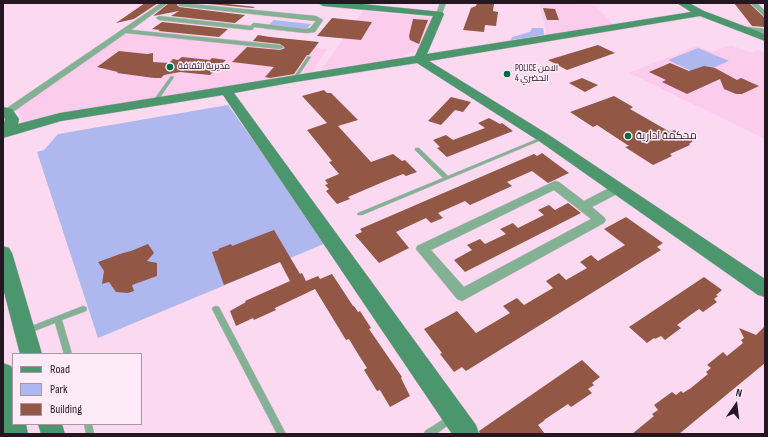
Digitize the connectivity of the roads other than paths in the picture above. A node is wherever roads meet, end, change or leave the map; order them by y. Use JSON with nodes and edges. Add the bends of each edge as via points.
{"nodes":[{"id":1,"x":165,"y":3,"type":"edge"},
{"id":2,"x":323,"y":3,"type":"edge"},
{"id":3,"x":443,"y":3,"type":"edge"},
{"id":4,"x":682,"y":3,"type":"edge"},
{"id":5,"x":753,"y":3,"type":"edge"},
{"id":6,"x":181,"y":5,"type":"dead end"},
{"id":7,"x":701,"y":13,"type":"junction"},
{"id":8,"x":266,"y":14,"type":"junction"},
{"id":9,"x":439,"y":14,"type":"junction"},
{"id":10,"x":765,"y":15,"type":"edge"},
{"id":11,"x":159,"y":18,"type":"dead end"},
{"id":12,"x":252,"y":27,"type":"junction"},
{"id":13,"x":738,"y":28,"type":"junction"},
{"id":14,"x":124,"y":31,"type":"junction"},
{"id":15,"x":765,"y":31,"type":"edge"},
{"id":16,"x":765,"y":38,"type":"edge"},
{"id":17,"x":236,"y":43,"type":"junction"},
{"id":18,"x":280,"y":47,"type":"dead end"},
{"id":19,"x":309,"y":57,"type":"dead end"},
{"id":20,"x":419,"y":60,"type":"junction"},
{"id":21,"x":172,"y":77,"type":"dead end"},
{"id":22,"x":295,"y":78,"type":"junction"},
{"id":23,"x":226,"y":91,"type":"junction"},
{"id":24,"x":155,"y":100,"type":"junction"},
{"id":25,"x":7,"y":114,"type":"edge"},
{"id":26,"x":60,"y":117,"type":"junction"},
{"id":27,"x":4,"y":133,"type":"edge"},
{"id":28,"x":544,"y":138,"type":"junction"},
{"id":29,"x":417,"y":149,"type":"dead end"},
{"id":30,"x":446,"y":178,"type":"junction"},
{"id":31,"x":617,"y":189,"type":"junction"},
{"id":32,"x":583,"y":207,"type":"junction"},
{"id":33,"x":360,"y":214,"type":"dead end"},
{"id":34,"x":3,"y":253,"type":"edge"},
{"id":35,"x":765,"y":289,"type":"edge"},
{"id":36,"x":82,"y":309,"type":"dead end"},
{"id":37,"x":216,"y":309,"type":"dead end"},
{"id":38,"x":58,"y":319,"type":"junction"},
{"id":39,"x":26,"y":332,"type":"junction"},
{"id":40,"x":31,"y":353,"type":"edge"},
{"id":41,"x":68,"y":353,"type":"edge"},
{"id":42,"x":3,"y":374,"type":"edge"},
{"id":43,"x":12,"y":414,"type":"edge"},
{"id":44,"x":455,"y":416,"type":"junction"},
{"id":45,"x":282,"y":434,"type":"edge"},
{"id":46,"x":428,"y":434,"type":"edge"},
{"id":47,"x":467,"y":434,"type":"edge"}],
"edges":[{"from":1,"to":14,"type":"street"},
{"from":2,"to":9,"type":"main road"},
{"from":3,"to":9,"type":"street"},
{"from":4,"to":7,"type":"main road"},
{"from":5,"to":10,"type":"street"},
{"from":6,"to":8,"type":"street"},
{"from":7,"to":13,"type":"main road"},
{"from":7,"to":20,"type":"main road"},
{"from":8,"to":12,"type":"street"},
{"from":8,"to":12,"type":"street","via":[[320,20],[312,30],[306,31]]},
{"from":9,"to":20,"type":"main road"},
{"from":11,"to":12,"type":"street"},
{"from":12,"to":17,"type":"street"},
{"from":13,"to":15,"type":"street"},
{"from":13,"to":16,"type":"main road"},
{"from":14,"to":17,"type":"street"},
{"from":14,"to":25,"type":"street"},
{"from":17,"to":18,"type":"street"},
{"from":19,"to":22,"type":"lane"},
{"from":20,"to":22,"type":"main road"},
{"from":20,"to":28,"type":"main road"},
{"from":21,"to":24,"type":"lane"},
{"from":22,"to":23,"type":"main road"},
{"from":23,"to":24,"type":"main road"},
{"from":23,"to":44,"type":"main road"},
{"from":24,"to":26,"type":"main road"},
{"from":25,"to":26,"type":"main road"},
{"from":25,"to":27,"type":"main road","via":[[11,125]]},
{"from":26,"to":27,"type":"main road"},
{"from":28,"to":30,"type":"lane"},
{"from":28,"to":31,"type":"main road"},
{"from":29,"to":30,"type":"lane"},
{"from":30,"to":33,"type":"lane"},
{"from":31,"to":32,"type":"street"},
{"from":31,"to":35,"type":"main road"},
{"from":32,"to":32,"type":"street","via":[[600,220],[462,295],[422,249],[555,185]]},
{"from":34,"to":39,"type":"main road"},
{"from":36,"to":38,"type":"lane"},
{"from":37,"to":45,"type":"lane"},
{"from":38,"to":39,"type":"lane"},
{"from":38,"to":41,"type":"lane"},
{"from":39,"to":40,"type":"main road"},
{"from":42,"to":43,"type":"main road"},
{"from":44,"to":46,"type":"lane"},
{"from":44,"to":47,"type":"main road"}]}
